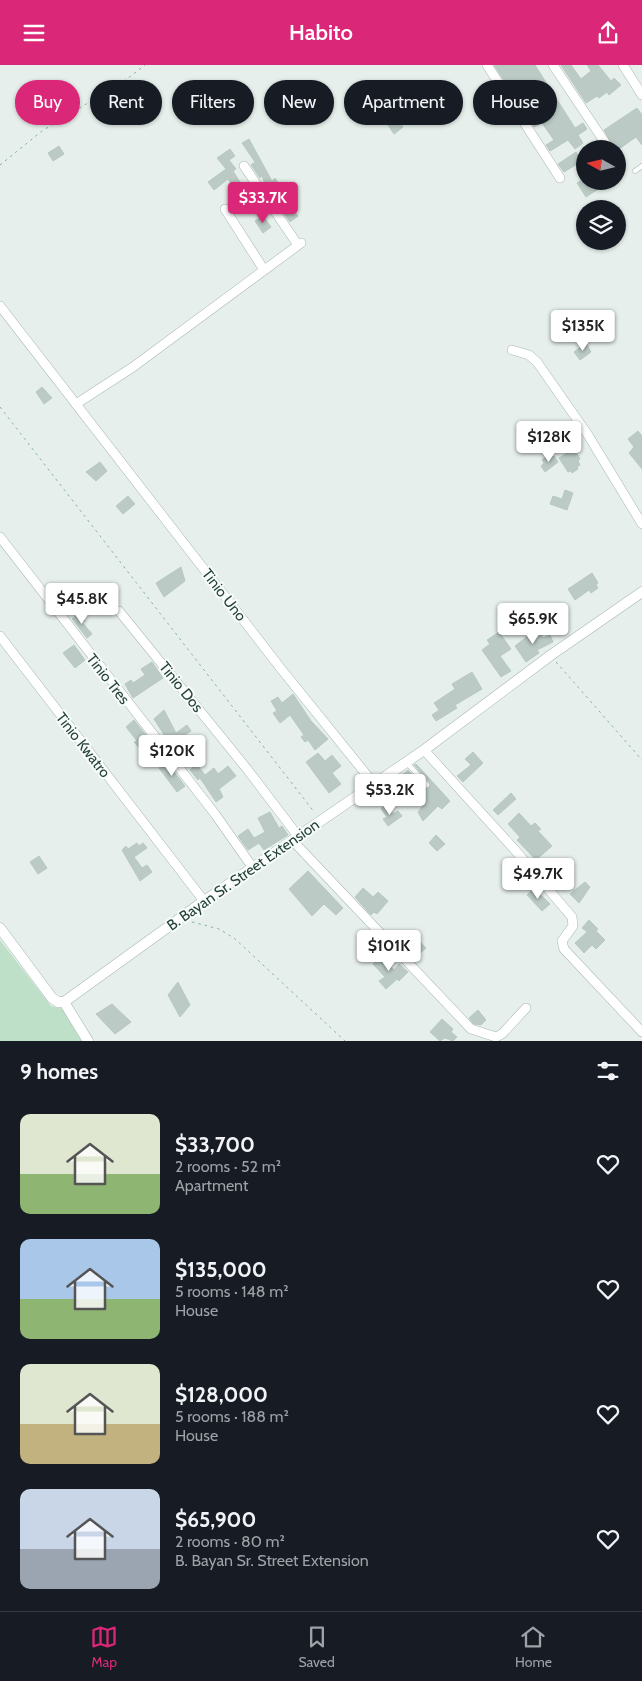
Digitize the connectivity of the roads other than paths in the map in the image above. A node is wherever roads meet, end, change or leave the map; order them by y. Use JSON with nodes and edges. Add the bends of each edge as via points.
{"nodes":[{"id":1,"x":487,"y":65,"type":"edge"},
{"id":2,"x":553,"y":65,"type":"edge"},
{"id":3,"x":623,"y":65,"type":"edge"},
{"id":4,"x":642,"y":95,"type":"edge"},
{"id":5,"x":603,"y":140,"type":"edge"},
{"id":6,"x":244,"y":166,"type":"dead end"},
{"id":7,"x":642,"y":166,"type":"edge"},
{"id":8,"x":636,"y":171,"type":"dead end"},
{"id":9,"x":560,"y":178,"type":"dead end"},
{"id":10,"x":224,"y":209,"type":"dead end"},
{"id":11,"x":264,"y":270,"type":"junction"},
{"id":12,"x":0,"y":306,"type":"edge"},
{"id":13,"x":512,"y":350,"type":"dead end"},
{"id":14,"x":76,"y":404,"type":"junction"},
{"id":15,"x":642,"y":524,"type":"edge"},
{"id":16,"x":0,"y":537,"type":"edge"},
{"id":17,"x":642,"y":591,"type":"edge"},
{"id":18,"x":119,"y":611,"type":"dead end"},
{"id":19,"x":0,"y":636,"type":"edge"},
{"id":20,"x":424,"y":750,"type":"junction"},
{"id":21,"x":406,"y":762,"type":"junction"},
{"id":22,"x":374,"y":784,"type":"junction"},
{"id":23,"x":427,"y":785,"type":"dead end"},
{"id":24,"x":295,"y":838,"type":"junction"},
{"id":25,"x":253,"y":868,"type":"junction"},
{"id":26,"x":204,"y":901,"type":"junction"},
{"id":27,"x":0,"y":928,"type":"edge"},
{"id":28,"x":64,"y":1002,"type":"junction"},
{"id":29,"x":526,"y":1008,"type":"dead end"},
{"id":30,"x":642,"y":1032,"type":"edge"},
{"id":31,"x":88,"y":1041,"type":"edge"}],
"edges":[{"from":1,"to":9,"type":"street"},
{"from":2,"to":5,"type":"street"},
{"from":3,"to":4,"type":"street"},
{"from":6,"to":11,"type":"street","via":[[300,244]]},
{"from":7,"to":8,"type":"lane"},
{"from":10,"to":11,"type":"street"},
{"from":11,"to":14,"type":"street"},
{"from":12,"to":14,"type":"street","name":"Tinio Uno"},
{"from":13,"to":15,"type":"street","via":[[529,355],[537,362],[588,435]]},
{"from":14,"to":22,"type":"street","name":"Tinio Uno"},
{"from":16,"to":25,"type":"street","name":"Tinio Tres","via":[[215,814]]},
{"from":17,"to":20,"type":"street","name":"B. Bayan Sr. Street Extension","via":[[550,655]]},
{"from":18,"to":24,"type":"street","name":"Tinio Dos","via":[[247,769]]},
{"from":19,"to":26,"type":"street","name":"Tinio Kwatro"},
{"from":20,"to":21,"type":"street","name":"B. Bayan Sr. Street Extension"},
{"from":20,"to":30,"type":"street","via":[[572,917],[573,926],[562,941],[564,949]]},
{"from":21,"to":22,"type":"street","name":"B. Bayan Sr. Street Extension"},
{"from":21,"to":23,"type":"lane"},
{"from":22,"to":24,"type":"street","name":"B. Bayan Sr. Street Extension"},
{"from":24,"to":25,"type":"street","name":"B. Bayan Sr. Street Extension"},
{"from":24,"to":29,"type":"street","name":"Tinio Dos","via":[[471,1029],[496,1037]]},
{"from":25,"to":26,"type":"street","name":"B. Bayan Sr. Street Extension"},
{"from":26,"to":28,"type":"street","name":"B. Bayan Sr. Street Extension"},
{"from":27,"to":28,"type":"street","via":[[52,998]]},
{"from":28,"to":31,"type":"street"}]}
